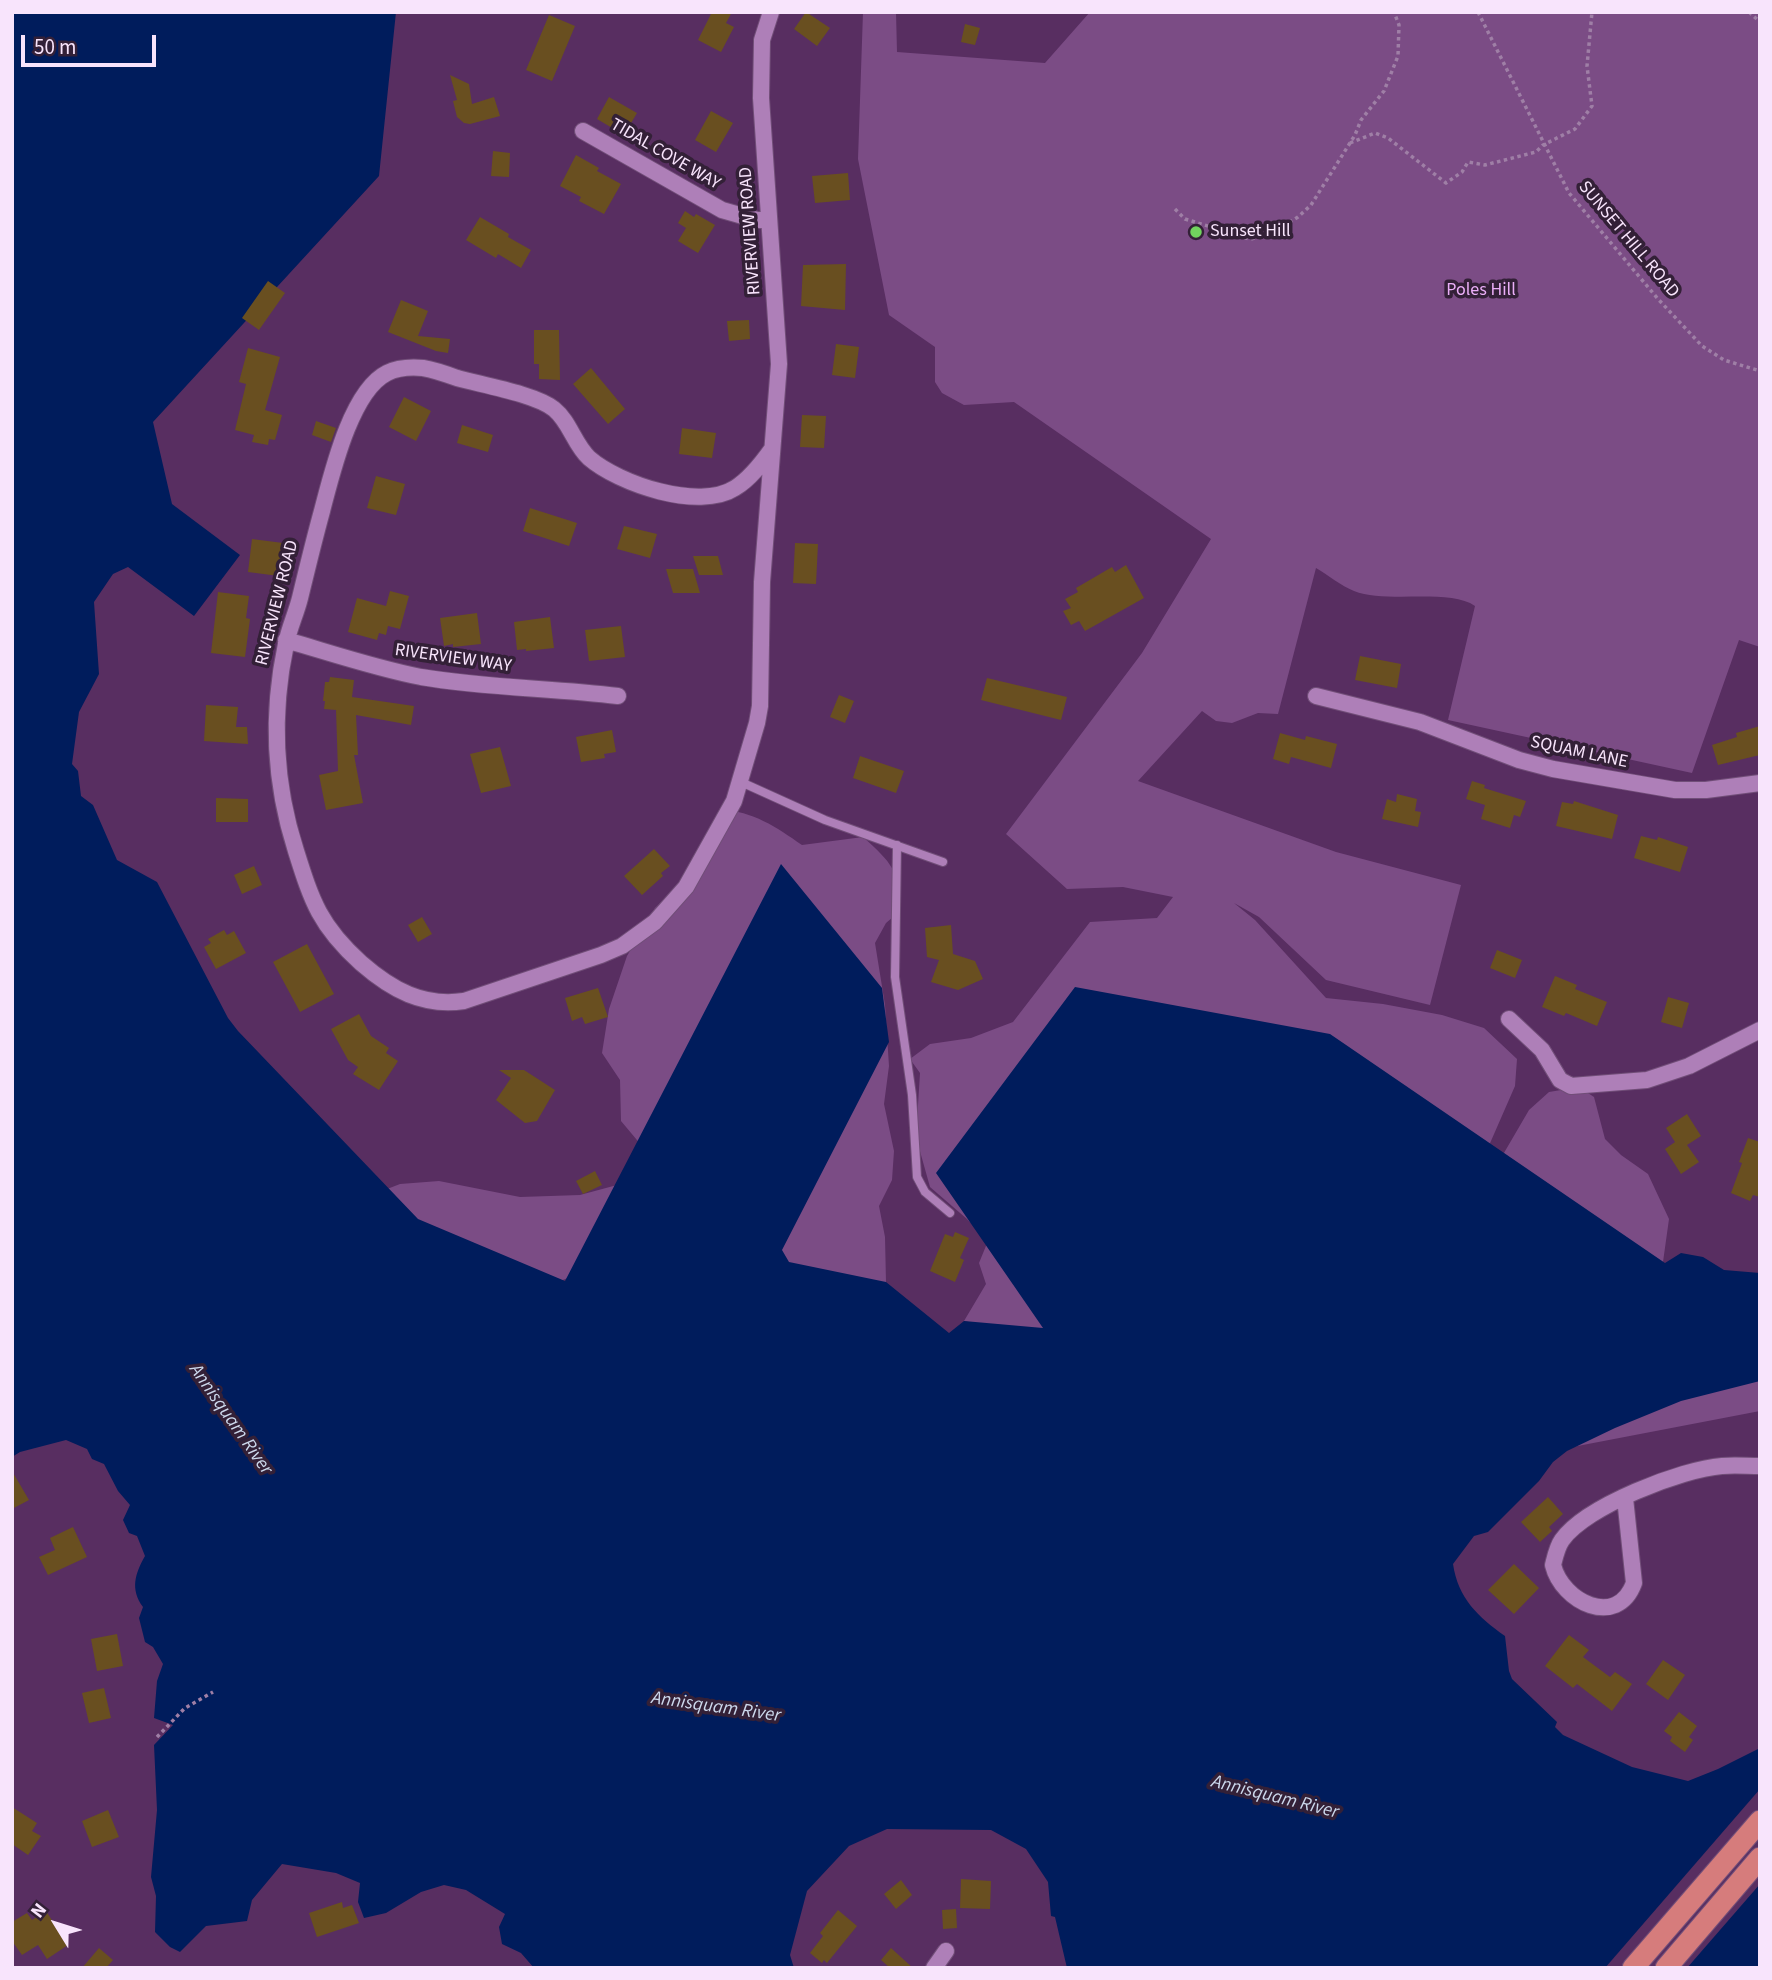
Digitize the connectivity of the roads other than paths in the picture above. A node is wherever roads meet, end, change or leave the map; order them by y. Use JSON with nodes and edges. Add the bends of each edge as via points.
{"nodes":[{"id":1,"x":771,"y":12,"type":"edge"},
{"id":2,"x":583,"y":131,"type":"dead end"},
{"id":3,"x":769,"y":220,"type":"junction"},
{"id":4,"x":772,"y":449,"type":"junction"},
{"id":5,"x":286,"y":640,"type":"junction"},
{"id":6,"x":618,"y":696,"type":"dead end"},
{"id":7,"x":1316,"y":696,"type":"dead end"},
{"id":8,"x":741,"y":782,"type":"junction"},
{"id":9,"x":1760,"y":783,"type":"edge"},
{"id":10,"x":897,"y":845,"type":"junction"},
{"id":11,"x":943,"y":862,"type":"dead end"},
{"id":12,"x":1509,"y":1019,"type":"dead end"},
{"id":13,"x":1760,"y":1030,"type":"edge"},
{"id":14,"x":950,"y":1213,"type":"dead end"},
{"id":15,"x":1760,"y":1466,"type":"edge"},
{"id":16,"x":1625,"y":1498,"type":"junction"},
{"id":17,"x":1760,"y":1821,"type":"edge"},
{"id":18,"x":1760,"y":1858,"type":"edge"},
{"id":19,"x":946,"y":1951,"type":"dead end"},
{"id":20,"x":934,"y":1968,"type":"edge"},
{"id":21,"x":1633,"y":1968,"type":"edge"},
{"id":22,"x":1666,"y":1968,"type":"edge"}],
"edges":[{"from":1,"to":3,"type":"street","name":"RIVERVIEW ROAD","via":[[762,40],[761,79]]},
{"from":2,"to":3,"type":"street","name":"TIDAL COVE WAY","via":[[722,210]]},
{"from":3,"to":4,"type":"street","name":"RIVERVIEW ROAD","via":[[779,364]]},
{"from":4,"to":5,"type":"street","name":"RIVERVIEW ROAD","via":[[735,488],[705,495],[661,491],[614,475],[590,458],[554,409],[540,402],[432,370],[388,372],[362,396],[351,420]]},
{"from":4,"to":8,"type":"street","name":"RIVERVIEW ROAD","via":[[762,582],[760,706]]},
{"from":5,"to":6,"type":"street","name":"RIVERVIEW WAY","via":[[421,677]]},
{"from":5,"to":8,"type":"street","name":"RIVERVIEW ROAD","via":[[276,702],[277,759],[289,829],[316,911],[377,977],[425,1000],[464,1000],[622,946],[655,922],[686,887]]},
{"from":7,"to":9,"type":"street","name":"SQUAM LANE","via":[[1420,722],[1553,769],[1675,790]]},
{"from":8,"to":10,"type":"lane","via":[[825,820]]},
{"from":10,"to":11,"type":"lane"},
{"from":10,"to":14,"type":"lane","via":[[895,977],[911,1082],[918,1177],[925,1192]]},
{"from":12,"to":13,"type":"street","via":[[1542,1050],[1560,1080],[1571,1086],[1647,1080],[1689,1066]]},
{"from":15,"to":16,"type":"street","via":[[1720,1466],[1660,1481]]},
{"from":16,"to":16,"type":"street","via":[[1634,1583],[1623,1601],[1610,1607],[1591,1606],[1561,1584],[1555,1575],[1555,1556],[1562,1539],[1581,1523]]},
{"from":17,"to":21,"type":"highway"},
{"from":18,"to":22,"type":"highway"},
{"from":19,"to":20,"type":"street"}]}
